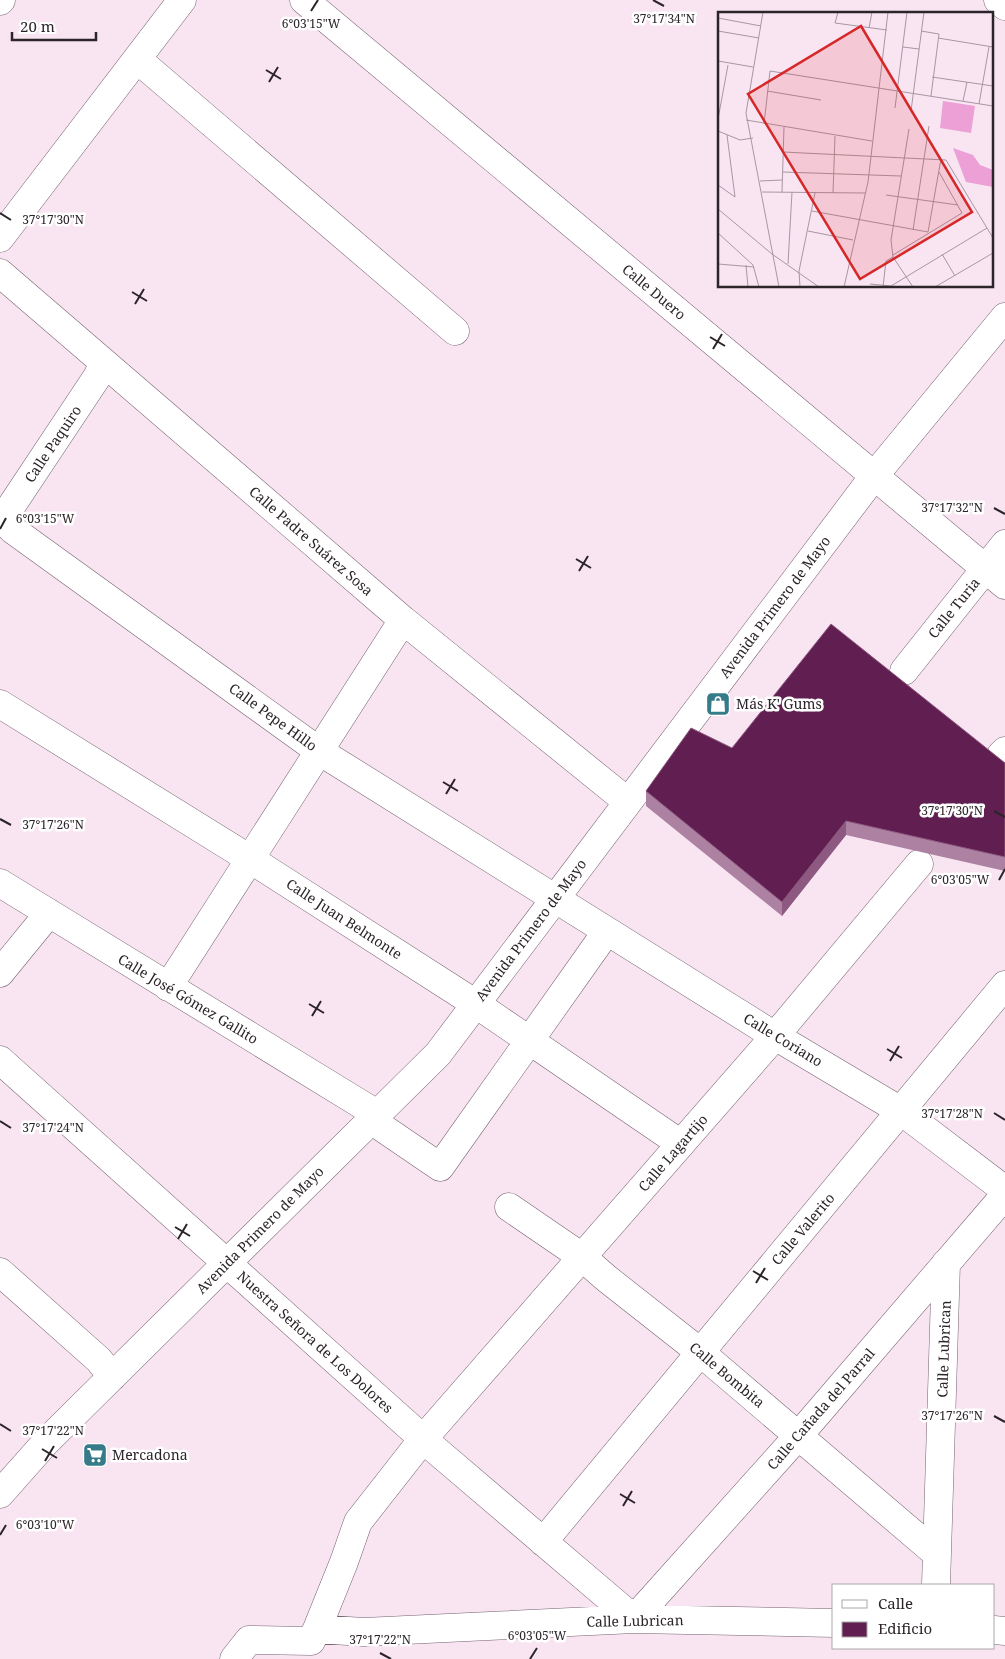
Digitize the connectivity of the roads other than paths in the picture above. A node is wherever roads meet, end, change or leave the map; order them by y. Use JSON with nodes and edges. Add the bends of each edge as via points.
{"nodes":[{"id":1,"x":182,"y":0,"type":"edge"},
{"id":2,"x":304,"y":0,"type":"edge"},
{"id":3,"x":998,"y":0,"type":"edge"},
{"id":4,"x":1005,"y":6,"type":"edge"},
{"id":5,"x":137,"y":59,"type":"junction"},
{"id":6,"x":0,"y":238,"type":"edge"},
{"id":7,"x":0,"y":273,"type":"edge"},
{"id":8,"x":1005,"y":317,"type":"edge"},
{"id":9,"x":455,"y":331,"type":"dead end"},
{"id":10,"x":104,"y":363,"type":"junction"},
{"id":11,"x":874,"y":476,"type":"junction"},
{"id":12,"x":1,"y":521,"type":"edge"},
{"id":13,"x":1005,"y":544,"type":"edge"},
{"id":14,"x":995,"y":577,"type":"edge"},
{"id":15,"x":403,"y":620,"type":"junction"},
{"id":16,"x":904,"y":671,"type":"dead end"},
{"id":17,"x":0,"y":704,"type":"edge"},
{"id":18,"x":319,"y":751,"type":"junction"},
{"id":19,"x":628,"y":802,"type":"junction"},
{"id":20,"x":250,"y":859,"type":"junction"},
{"id":21,"x":918,"y":864,"type":"dead end"},
{"id":22,"x":0,"y":883,"type":"edge"},
{"id":23,"x":555,"y":898,"type":"junction"},
{"id":24,"x":49,"y":913,"type":"junction"},
{"id":25,"x":608,"y":930,"type":"junction"},
{"id":26,"x":0,"y":973,"type":"edge"},
{"id":27,"x":1005,"y":985,"type":"edge"},
{"id":28,"x":168,"y":987,"type":"junction"},
{"id":29,"x":476,"y":1004,"type":"junction"},
{"id":30,"x":775,"y":1036,"type":"junction"},
{"id":31,"x":529,"y":1040,"type":"junction"},
{"id":32,"x":0,"y":1060,"type":"edge"},
{"id":33,"x":901,"y":1110,"type":"junction"},
{"id":34,"x":374,"y":1117,"type":"junction"},
{"id":35,"x":681,"y":1144,"type":"junction"},
{"id":36,"x":1005,"y":1190,"type":"edge"},
{"id":37,"x":1005,"y":1195,"type":"edge"},
{"id":38,"x":509,"y":1207,"type":"dead end"},
{"id":39,"x":582,"y":1256,"type":"junction"},
{"id":40,"x":946,"y":1263,"type":"junction"},
{"id":41,"x":226,"y":1264,"type":"junction"},
{"id":42,"x":0,"y":1272,"type":"edge"},
{"id":43,"x":700,"y":1352,"type":"junction"},
{"id":44,"x":112,"y":1376,"type":"junction"},
{"id":45,"x":799,"y":1435,"type":"junction"},
{"id":46,"x":423,"y":1439,"type":"junction"},
{"id":47,"x":0,"y":1494,"type":"edge"},
{"id":48,"x":543,"y":1542,"type":"junction"},
{"id":49,"x":937,"y":1554,"type":"junction"},
{"id":50,"x":936,"y":1584,"type":"edge"},
{"id":51,"x":634,"y":1619,"type":"junction"},
{"id":52,"x":832,"y":1623,"type":"edge"},
{"id":53,"x":313,"y":1643,"type":"edge"},
{"id":54,"x":234,"y":1659,"type":"edge"}],
"edges":[{"from":1,"to":5,"type":"street"},
{"from":2,"to":11,"type":"street","name":"Calle Duero"},
{"from":3,"to":4,"type":"street"},
{"from":5,"to":6,"type":"street"},
{"from":5,"to":9,"type":"street"},
{"from":7,"to":10,"type":"street","name":"Calle Padre Suárez Sosa"},
{"from":8,"to":11,"type":"street","name":"Avenida Primero de Mayo"},
{"from":10,"to":12,"type":"street","name":"Calle Paquiro"},
{"from":10,"to":15,"type":"street","name":"Calle Padre Suárez Sosa"},
{"from":11,"to":14,"type":"street","name":"Calle Duero"},
{"from":11,"to":19,"type":"street","name":"Avenida Primero de Mayo"},
{"from":12,"to":18,"type":"street","name":"Calle Pepe Hillo"},
{"from":13,"to":14,"type":"street","name":"Calle Turia"},
{"from":14,"to":16,"type":"street","name":"Calle Turia"},
{"from":15,"to":18,"type":"street"},
{"from":15,"to":19,"type":"street","name":"Calle Padre Suárez Sosa"},
{"from":17,"to":20,"type":"street","name":"Calle Juan Belmonte"},
{"from":18,"to":20,"type":"street"},
{"from":18,"to":23,"type":"street","name":"Calle Pepe Hillo"},
{"from":19,"to":23,"type":"street","name":"Avenida Primero de Mayo"},
{"from":20,"to":28,"type":"street"},
{"from":20,"to":29,"type":"street","name":"Calle Juan Belmonte"},
{"from":21,"to":30,"type":"street","name":"Calle Lagartijo"},
{"from":22,"to":24,"type":"street","name":"Calle José Gómez Gallito"},
{"from":23,"to":25,"type":"street","name":"Calle Coriano"},
{"from":23,"to":29,"type":"street","name":"Avenida Primero de Mayo"},
{"from":24,"to":26,"type":"street"},
{"from":24,"to":28,"type":"street","name":"Calle José Gómez Gallito"},
{"from":25,"to":30,"type":"street","name":"Calle Coriano"},
{"from":25,"to":31,"type":"street"},
{"from":27,"to":33,"type":"street","name":"Calle Valerito"},
{"from":28,"to":34,"type":"street","name":"Calle José Gómez Gallito"},
{"from":29,"to":31,"type":"street","name":"Calle Juan Belmonte"},
{"from":29,"to":34,"type":"street","name":"Avenida Primero de Mayo","via":[[438,1054]]},
{"from":30,"to":33,"type":"street","name":"Calle Coriano"},
{"from":30,"to":35,"type":"street","name":"Calle Lagartijo"},
{"from":31,"to":34,"type":"street","name":"Calle José Gómez Gallito","via":[[440,1167]]},
{"from":31,"to":35,"type":"street","name":"Calle Juan Belmonte"},
{"from":32,"to":41,"type":"street","name":"Nuestra Señora de Los Dolores"},
{"from":33,"to":36,"type":"street","name":"Calle Coriano"},
{"from":33,"to":43,"type":"street","name":"Calle Valerito"},
{"from":34,"to":41,"type":"street","name":"Avenida Primero de Mayo"},
{"from":35,"to":39,"type":"street","name":"Calle Lagartijo"},
{"from":37,"to":40,"type":"street","name":"Calle Cañada del Parral"},
{"from":38,"to":39,"type":"street","name":"Calle Bombita"},
{"from":39,"to":43,"type":"street","name":"Calle Bombita"},
{"from":39,"to":46,"type":"street","name":"Calle Lagartijo"},
{"from":40,"to":45,"type":"street","name":"Calle Cañada del Parral"},
{"from":40,"to":49,"type":"street","name":"Calle Lubrican"},
{"from":41,"to":44,"type":"street","name":"Avenida Primero de Mayo"},
{"from":41,"to":46,"type":"street","name":"Nuestra Señora de Los Dolores"},
{"from":42,"to":44,"type":"street","via":[[99,1360]]},
{"from":43,"to":45,"type":"street","name":"Calle Bombita"},
{"from":43,"to":48,"type":"street","name":"Calle Valerito"},
{"from":44,"to":47,"type":"street","name":"Avenida Primero de Mayo"},
{"from":45,"to":49,"type":"street","name":"Calle Bombita"},
{"from":45,"to":51,"type":"street","name":"Calle Cañada del Parral"},
{"from":46,"to":48,"type":"street","name":"Nuestra Señora de Los Dolores"},
{"from":46,"to":53,"type":"street","name":"Calle Lagartijo","via":[[358,1522]]},
{"from":48,"to":51,"type":"street","name":"Nuestra Señora de Los Dolores"},
{"from":49,"to":50,"type":"street","name":"Calle Lubrican"},
{"from":51,"to":52,"type":"street","name":"Calle Lubrican"},
{"from":51,"to":53,"type":"street","name":"Calle Lubrican","via":[[364,1632]]},
{"from":53,"to":54,"type":"street","name":"Calle Lubrican","via":[[249,1640]]}]}
